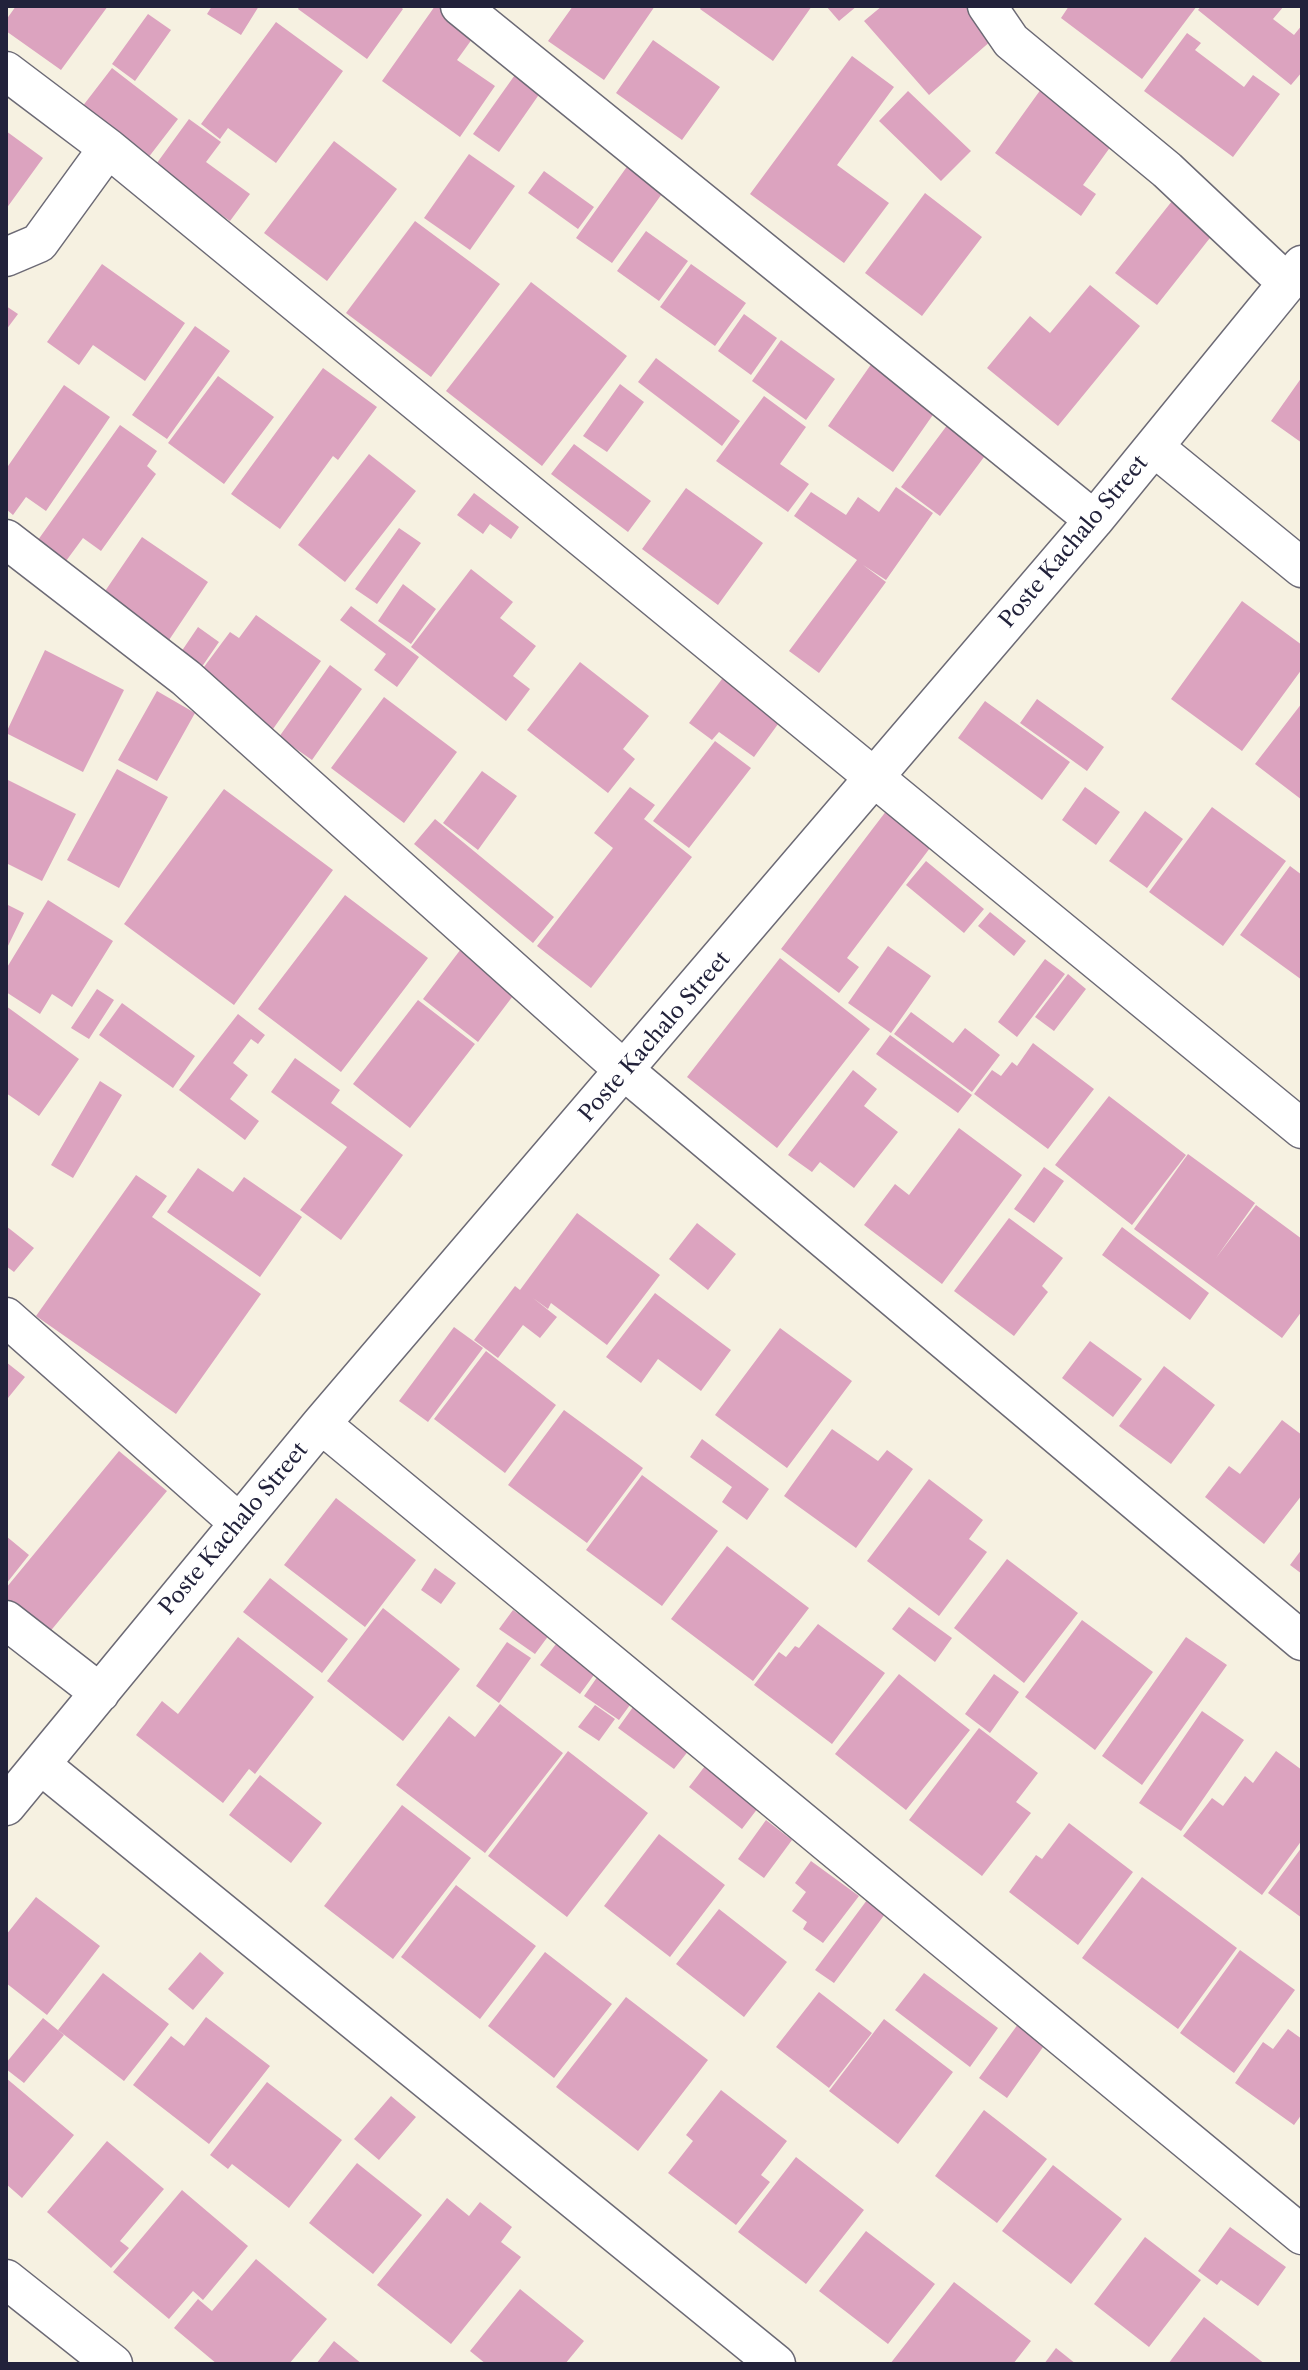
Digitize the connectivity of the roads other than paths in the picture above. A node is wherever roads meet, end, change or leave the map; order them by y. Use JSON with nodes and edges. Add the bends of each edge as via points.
{"nodes":[{"id":1,"x":460,"y":6,"type":"edge"},
{"id":2,"x":987,"y":6,"type":"edge"},
{"id":3,"x":6,"y":71,"type":"edge"},
{"id":4,"x":108,"y":148,"type":"junction"},
{"id":5,"x":6,"y":257,"type":"edge"},
{"id":6,"x":1294,"y":274,"type":"edge"},
{"id":7,"x":1154,"y":447,"type":"junction"},
{"id":8,"x":1094,"y":520,"type":"junction"},
{"id":9,"x":6,"y":539,"type":"edge"},
{"id":10,"x":1302,"y":568,"type":"edge"},
{"id":11,"x":875,"y":779,"type":"junction"},
{"id":12,"x":626,"y":1072,"type":"junction"},
{"id":13,"x":1302,"y":1129,"type":"edge"},
{"id":14,"x":6,"y":1317,"type":"edge"},
{"id":15,"x":321,"y":1424,"type":"junction"},
{"id":16,"x":239,"y":1523,"type":"junction"},
{"id":17,"x":6,"y":1620,"type":"edge"},
{"id":18,"x":1302,"y":1641,"type":"edge"},
{"id":19,"x":100,"y":1693,"type":"junction"},
{"id":20,"x":41,"y":1765,"type":"junction"},
{"id":21,"x":6,"y":1806,"type":"edge"},
{"id":22,"x":1302,"y":2235,"type":"edge"},
{"id":23,"x":6,"y":2279,"type":"edge"},
{"id":24,"x":113,"y":2364,"type":"edge"},
{"id":25,"x":776,"y":2364,"type":"edge"}],
"edges":[{"from":1,"to":8,"type":"street"},
{"from":2,"to":6,"type":"street","via":[[1011,41]]},
{"from":3,"to":4,"type":"street"},
{"from":4,"to":5,"type":"street","via":[[39,243]]},
{"from":4,"to":11,"type":"street"},
{"from":6,"to":7,"type":"street","name":"Poste Kachalo Street"},
{"from":7,"to":8,"type":"street","name":"Poste Kachalo Street"},
{"from":7,"to":10,"type":"street"},
{"from":8,"to":11,"type":"street","name":"Poste Kachalo Street"},
{"from":9,"to":12,"type":"street","via":[[186,678]]},
{"from":11,"to":12,"type":"street","name":"Poste Kachalo Street"},
{"from":11,"to":13,"type":"street"},
{"from":12,"to":15,"type":"street","name":"Poste Kachalo Street"},
{"from":12,"to":18,"type":"street"},
{"from":14,"to":16,"type":"street"},
{"from":15,"to":16,"type":"street","name":"Poste Kachalo Street"},
{"from":15,"to":22,"type":"street"},
{"from":16,"to":19,"type":"street","name":"Poste Kachalo Street"},
{"from":17,"to":19,"type":"street"},
{"from":19,"to":20,"type":"street","name":"Poste Kachalo Street"},
{"from":20,"to":21,"type":"street","name":"Poste Kachalo Street"},
{"from":20,"to":25,"type":"street"},
{"from":23,"to":24,"type":"street"}]}
